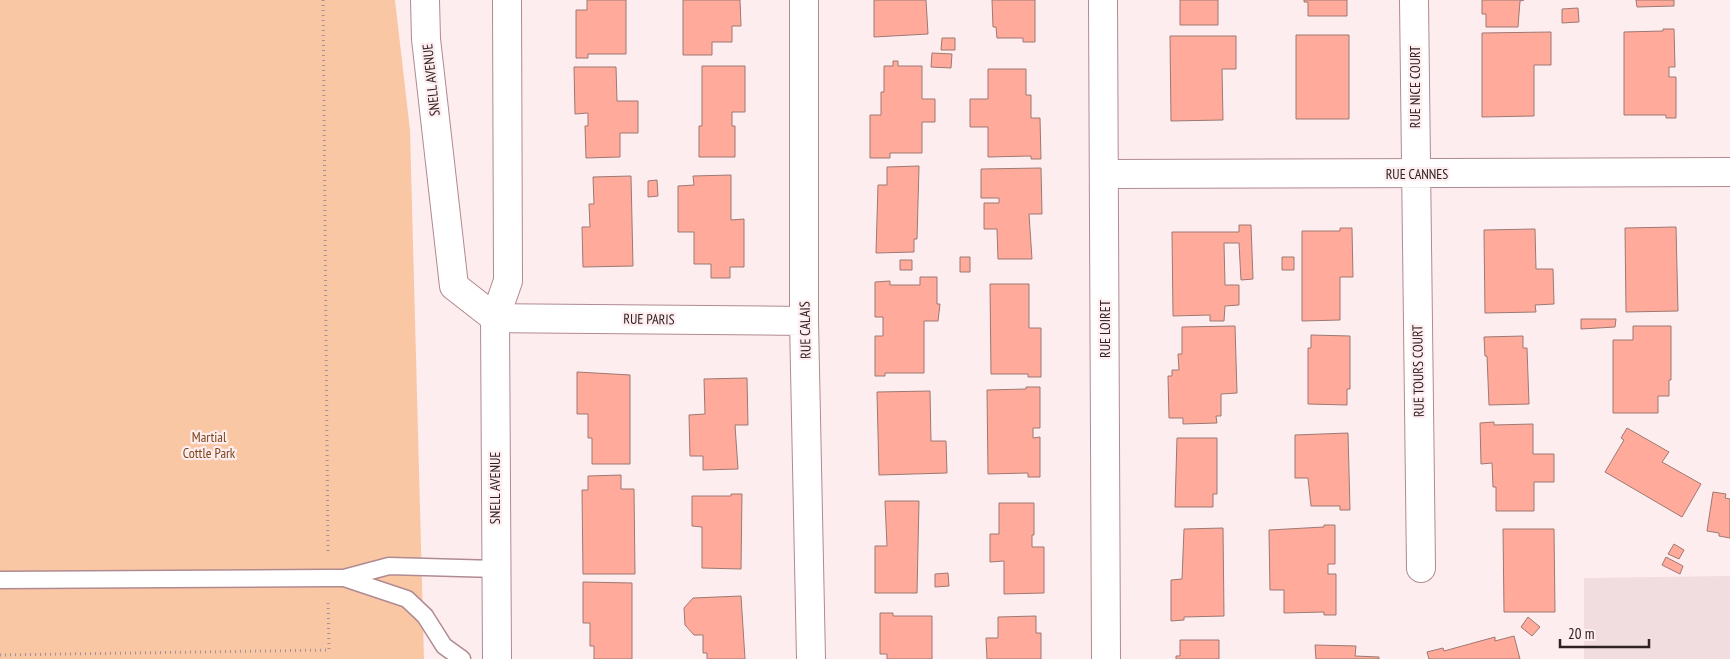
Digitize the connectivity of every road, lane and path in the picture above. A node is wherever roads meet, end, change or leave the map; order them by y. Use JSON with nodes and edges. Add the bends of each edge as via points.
{"nodes":[{"id":1,"x":323,"y":0,"type":"edge"},
{"id":2,"x":424,"y":0,"type":"edge"},
{"id":3,"x":507,"y":0,"type":"edge"},
{"id":4,"x":804,"y":0,"type":"edge"},
{"id":5,"x":1103,"y":0,"type":"edge"},
{"id":6,"x":1414,"y":0,"type":"edge"},
{"id":7,"x":1730,"y":172,"type":"edge"},
{"id":8,"x":1105,"y":174,"type":"junction"},
{"id":9,"x":1416,"y":175,"type":"junction"},
{"id":10,"x":495,"y":318,"type":"junction"},
{"id":11,"x":804,"y":321,"type":"junction"},
{"id":12,"x":328,"y":553,"type":"dead end"},
{"id":13,"x":1421,"y":568,"type":"dead end"},
{"id":14,"x":496,"y":569,"type":"junction"},
{"id":15,"x":344,"y":578,"type":"junction"},
{"id":16,"x":0,"y":580,"type":"edge"},
{"id":17,"x":328,"y":600,"type":"dead end"},
{"id":18,"x":0,"y":655,"type":"edge"},
{"id":19,"x":462,"y":659,"type":"edge"},
{"id":20,"x":497,"y":659,"type":"edge"},
{"id":21,"x":811,"y":659,"type":"edge"},
{"id":22,"x":1106,"y":659,"type":"edge"}],
"edges":[{"from":1,"to":12,"type":"path"},
{"from":2,"to":10,"type":"street","name":"SNELL AVENUE","via":[[454,286]]},
{"from":3,"to":10,"type":"street","name":"SNELL AVENUE","via":[[508,281]]},
{"from":4,"to":11,"type":"street","name":"RUE CALAIS"},
{"from":5,"to":8,"type":"street","name":"RUE LOIRET"},
{"from":6,"to":9,"type":"street","name":"RUE NICE COURT"},
{"from":7,"to":9,"type":"street","name":"RUE CANNES"},
{"from":8,"to":9,"type":"street","name":"RUE CANNES"},
{"from":8,"to":22,"type":"street","name":"RUE LOIRET"},
{"from":9,"to":13,"type":"street","name":"RUE TOURS COURT"},
{"from":10,"to":11,"type":"street","name":"RUE PARIS"},
{"from":10,"to":14,"type":"street","name":"SNELL AVENUE"},
{"from":11,"to":21,"type":"street","name":"RUE CALAIS"},
{"from":14,"to":15,"type":"lane","via":[[389,566]]},
{"from":14,"to":20,"type":"street","name":"SNELL AVENUE"},
{"from":15,"to":16,"type":"lane"},
{"from":15,"to":19,"type":"lane","via":[[407,599],[425,616],[444,646]]},
{"from":17,"to":18,"type":"path","via":[[329,650]]}]}
